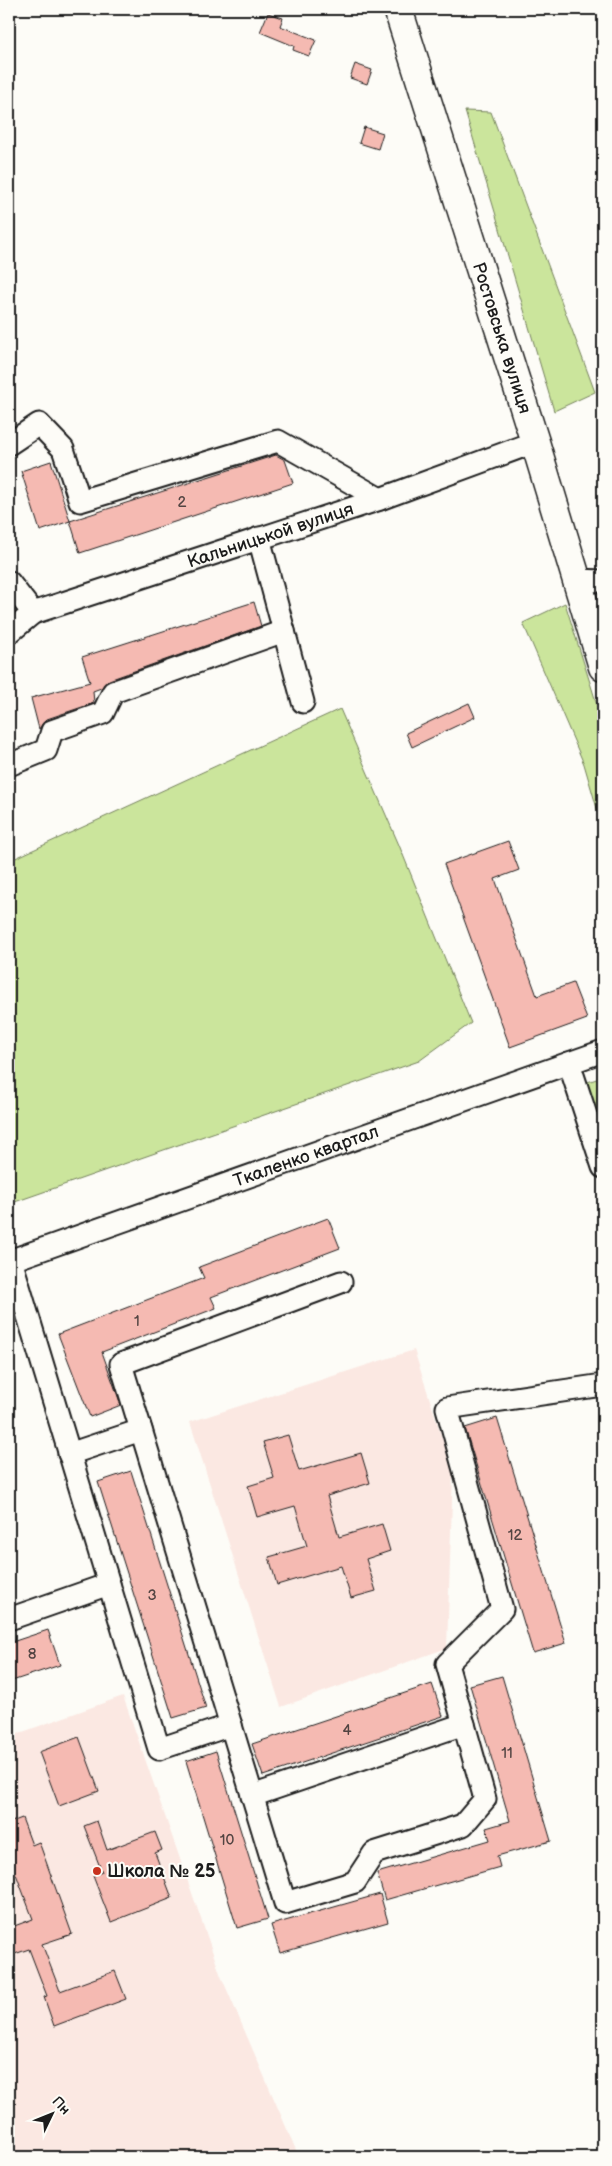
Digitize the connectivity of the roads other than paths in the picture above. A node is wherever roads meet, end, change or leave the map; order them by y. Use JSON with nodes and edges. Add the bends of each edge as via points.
{"nodes":[{"id":1,"x":398,"y":9,"type":"edge"},
{"id":2,"x":535,"y":442,"type":"junction"},
{"id":3,"x":9,"y":444,"type":"edge"},
{"id":4,"x":380,"y":499,"type":"junction"},
{"id":5,"x":259,"y":538,"type":"junction"},
{"id":6,"x":576,"y":580,"type":"junction"},
{"id":7,"x":603,"y":581,"type":"edge"},
{"id":8,"x":9,"y":582,"type":"edge"},
{"id":9,"x":33,"y":613,"type":"junction"},
{"id":10,"x":284,"y":631,"type":"junction"},
{"id":11,"x":9,"y":633,"type":"edge"},
{"id":12,"x":603,"y":667,"type":"edge"},
{"id":13,"x":303,"y":702,"type":"dead end"},
{"id":14,"x":9,"y":765,"type":"edge"},
{"id":15,"x":603,"y":1051,"type":"edge"},
{"id":16,"x":569,"y":1063,"type":"junction"},
{"id":17,"x":603,"y":1167,"type":"edge"},
{"id":18,"x":10,"y":1260,"type":"edge"},
{"id":19,"x":341,"y":1282,"type":"dead end"},
{"id":20,"x":603,"y":1385,"type":"edge"},
{"id":21,"x":141,"y":1430,"type":"junction"},
{"id":22,"x":70,"y":1454,"type":"junction"},
{"id":23,"x":109,"y":1584,"type":"junction"},
{"id":24,"x":9,"y":1619,"type":"edge"},
{"id":25,"x":464,"y":1724,"type":"junction"},
{"id":26,"x":231,"y":1725,"type":"junction"},
{"id":27,"x":252,"y":1796,"type":"junction"}],
"edges":[{"from":1,"to":2,"type":"highway","name":"Ростовська вулиця"},
{"from":2,"to":4,"type":"street","name":"Кальницькой вулиця"},
{"from":2,"to":6,"type":"highway","name":"Ростовська вулиця"},
{"from":3,"to":4,"type":"street","via":[[39,424],[63,449],[80,501],[278,442]]},
{"from":4,"to":5,"type":"street","name":"Кальницькой вулиця"},
{"from":5,"to":9,"type":"street","name":"Кальницькой вулиця"},
{"from":5,"to":10,"type":"street"},
{"from":6,"to":7,"type":"street"},
{"from":6,"to":12,"type":"highway","name":"Ростовська вулиця"},
{"from":8,"to":9,"type":"street"},
{"from":9,"to":11,"type":"street","name":"Кальницькой вулиця"},
{"from":10,"to":13,"type":"street"},
{"from":10,"to":14,"type":"street","via":[[113,692],[103,713],[52,731],[46,750]]},
{"from":15,"to":16,"type":"street","name":"Ткаленко квартал"},
{"from":16,"to":17,"type":"street"},
{"from":16,"to":18,"type":"street","name":"Ткаленко квартал"},
{"from":18,"to":22,"type":"street"},
{"from":19,"to":21,"type":"street","via":[[121,1364]]},
{"from":20,"to":25,"type":"street","via":[[447,1408],[502,1609],[447,1664]]},
{"from":21,"to":22,"type":"street"},
{"from":21,"to":26,"type":"street"},
{"from":22,"to":23,"type":"street"},
{"from":23,"to":24,"type":"street"},
{"from":23,"to":26,"type":"street","via":[[159,1749]]},
{"from":25,"to":27,"type":"street"},
{"from":25,"to":27,"type":"street","via":[[485,1799],[463,1825],[374,1853],[355,1882],[285,1903]]},
{"from":26,"to":27,"type":"street"}]}
